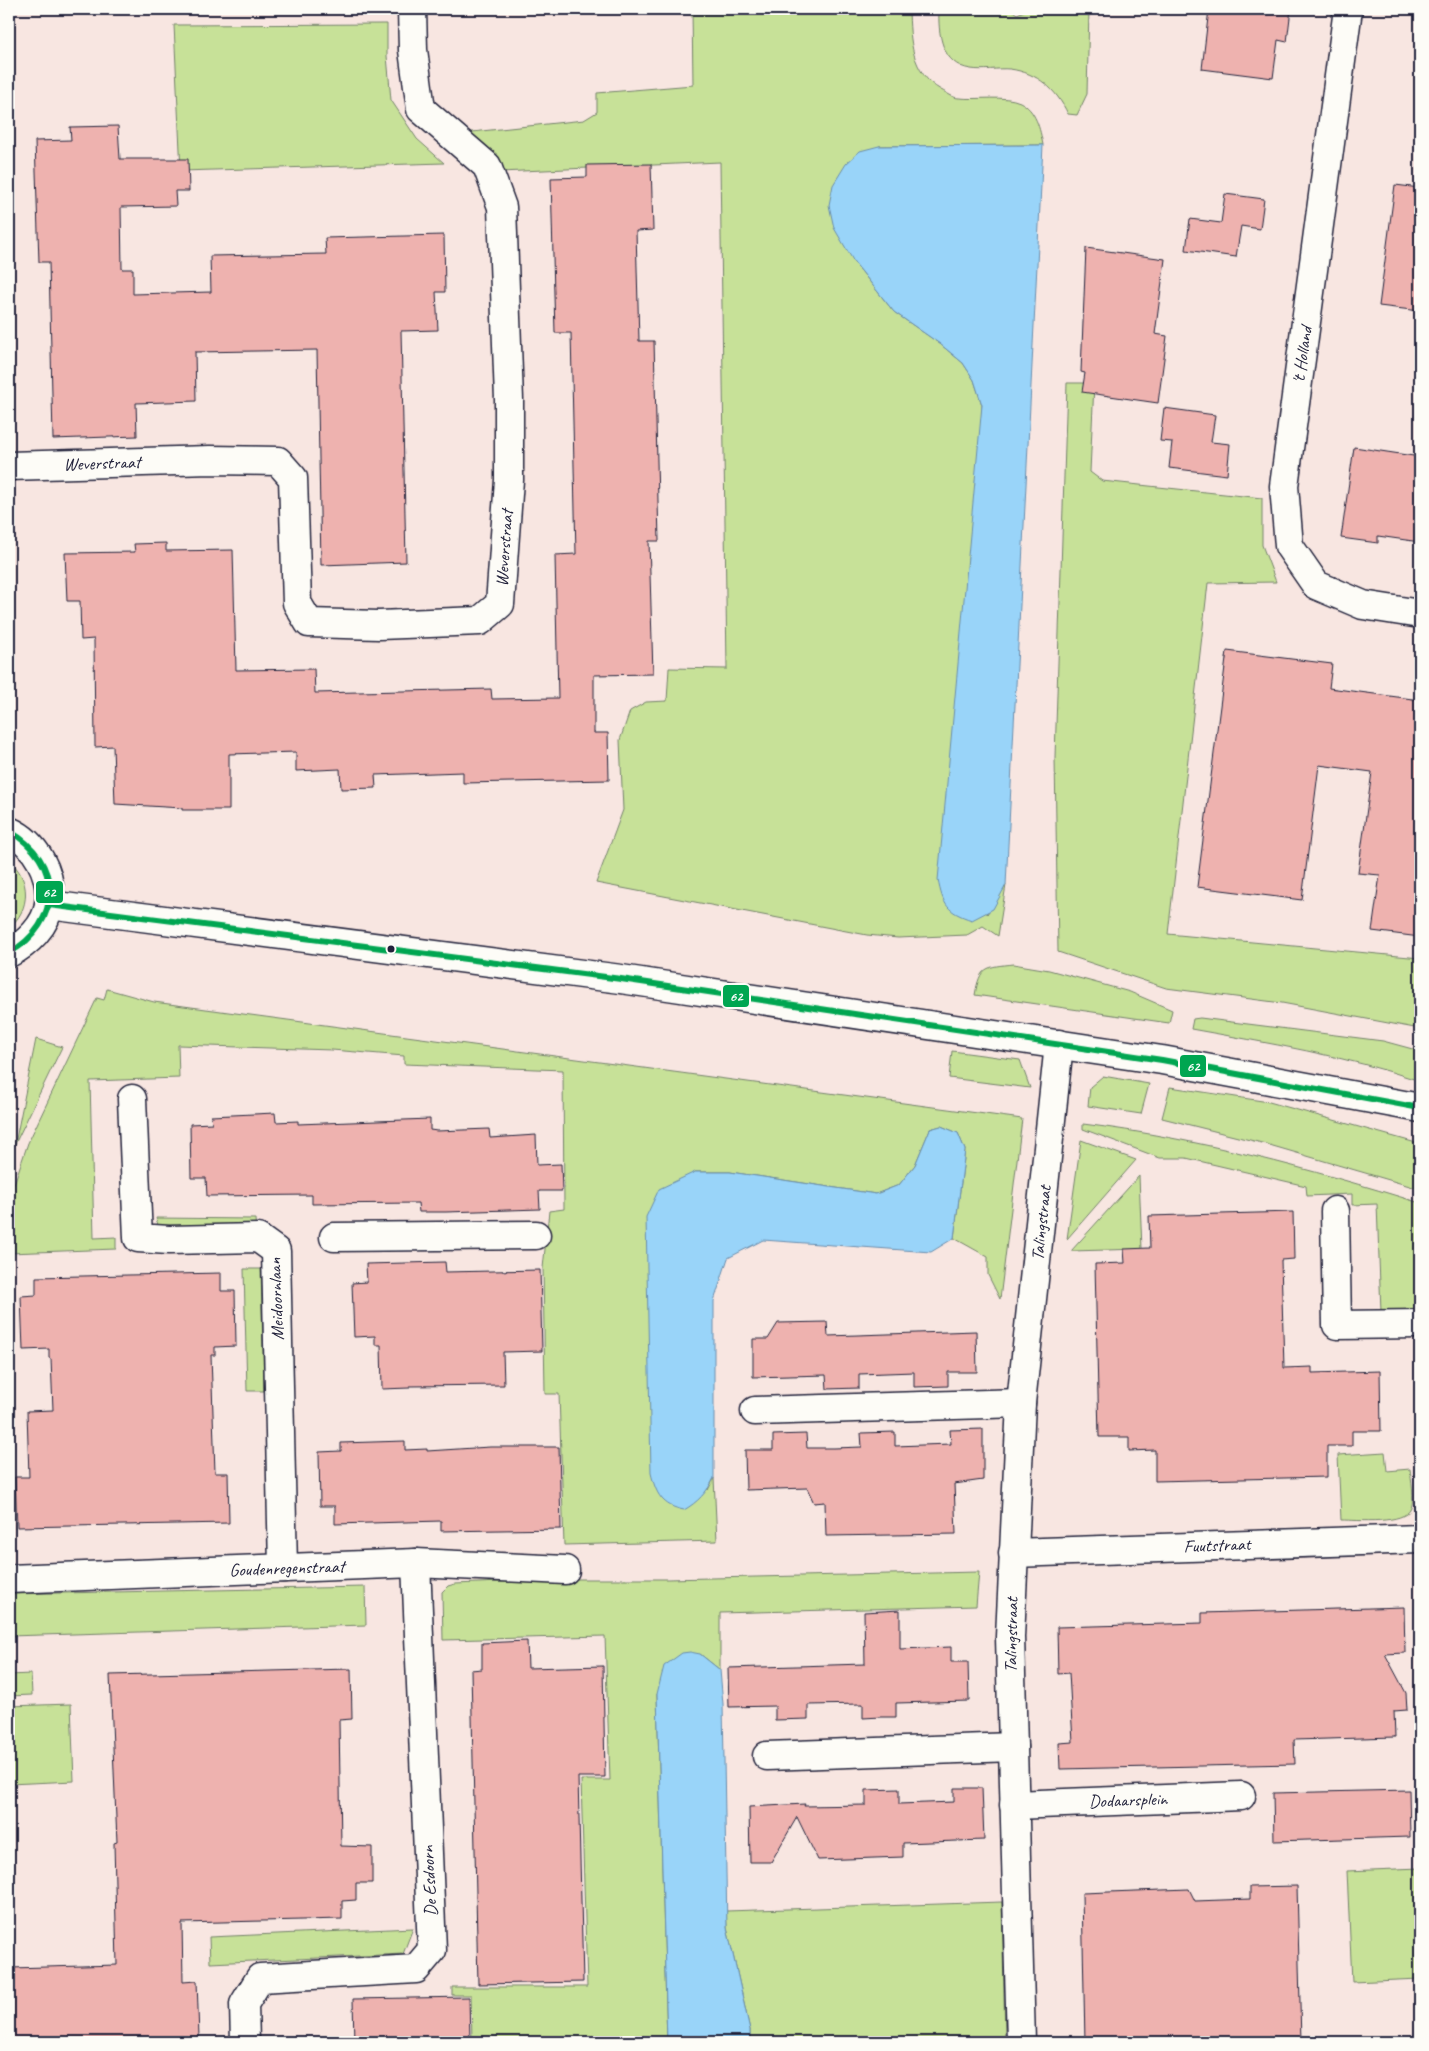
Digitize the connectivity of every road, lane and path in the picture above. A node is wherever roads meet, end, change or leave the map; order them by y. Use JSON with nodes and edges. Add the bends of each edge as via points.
{"nodes":[{"id":1,"x":412,"y":9,"type":"edge"},
{"id":2,"x":1348,"y":9,"type":"edge"},
{"id":3,"x":9,"y":466,"type":"edge"},
{"id":4,"x":1420,"y":614,"type":"edge"},
{"id":5,"x":9,"y":831,"type":"edge"},
{"id":6,"x":50,"y":905,"type":"junction"},
{"id":7,"x":9,"y":953,"type":"edge"},
{"id":8,"x":1059,"y":1044,"type":"junction"},
{"id":9,"x":132,"y":1099,"type":"dead end"},
{"id":10,"x":1420,"y":1108,"type":"edge"},
{"id":11,"x":1335,"y":1211,"type":"dead end"},
{"id":12,"x":536,"y":1235,"type":"dead end"},
{"id":13,"x":334,"y":1237,"type":"dead end"},
{"id":14,"x":1420,"y":1324,"type":"edge"},
{"id":15,"x":1021,"y":1403,"type":"junction"},
{"id":16,"x":755,"y":1411,"type":"dead end"},
{"id":17,"x":1420,"y":1539,"type":"edge"},
{"id":18,"x":1013,"y":1553,"type":"junction"},
{"id":19,"x":416,"y":1563,"type":"junction"},
{"id":20,"x":283,"y":1568,"type":"junction"},
{"id":21,"x":565,"y":1570,"type":"dead end"},
{"id":22,"x":9,"y":1579,"type":"edge"},
{"id":23,"x":1012,"y":1747,"type":"junction"},
{"id":24,"x":767,"y":1756,"type":"dead end"},
{"id":25,"x":1241,"y":1796,"type":"dead end"},
{"id":26,"x":1014,"y":1805,"type":"junction"},
{"id":27,"x":245,"y":2042,"type":"edge"},
{"id":28,"x":1021,"y":2042,"type":"edge"}],
"edges":[{"from":1,"to":3,"type":"street","name":"Weverstraat","via":[[413,50],[421,109],[487,166],[502,207],[509,471],[500,604],[480,621],[379,625],[309,623],[297,603],[293,478],[278,461]]},
{"from":2,"to":4,"type":"street","name":"'t Holland","via":[[1284,486],[1289,546],[1316,585],[1363,605]]},
{"from":5,"to":6,"type":"street","via":[[29,844],[43,862]]},
{"from":6,"to":7,"type":"street","via":[[40,926],[27,942]]},
{"from":6,"to":8,"type":"street","via":[[621,979]]},
{"from":8,"to":10,"type":"street"},
{"from":8,"to":15,"type":"street","name":"Talingstraat"},
{"from":9,"to":20,"type":"street","name":"Meidoornlaan","via":[[138,1238],[258,1238],[276,1251]]},
{"from":11,"to":14,"type":"street","via":[[1337,1325]]},
{"from":12,"to":13,"type":"street"},
{"from":15,"to":16,"type":"street"},
{"from":15,"to":18,"type":"street","name":"Talingstraat"},
{"from":17,"to":18,"type":"street","name":"Fuutstraat"},
{"from":18,"to":23,"type":"street","name":"Talingstraat","via":[[1010,1637]]},
{"from":19,"to":20,"type":"street","name":"Goudenregenstraat"},
{"from":19,"to":21,"type":"street","name":"Goudenregenstraat"},
{"from":19,"to":27,"type":"street","name":"De Esdoorn","via":[[432,1950],[416,1969],[260,1978],[244,2004]]},
{"from":20,"to":22,"type":"street","name":"Goudenregenstraat"},
{"from":23,"to":24,"type":"street"},
{"from":23,"to":26,"type":"street","name":"Talingstraat"},
{"from":25,"to":26,"type":"street","name":"Dodaarsplein"},
{"from":26,"to":28,"type":"street","name":"Talingstraat"}]}
